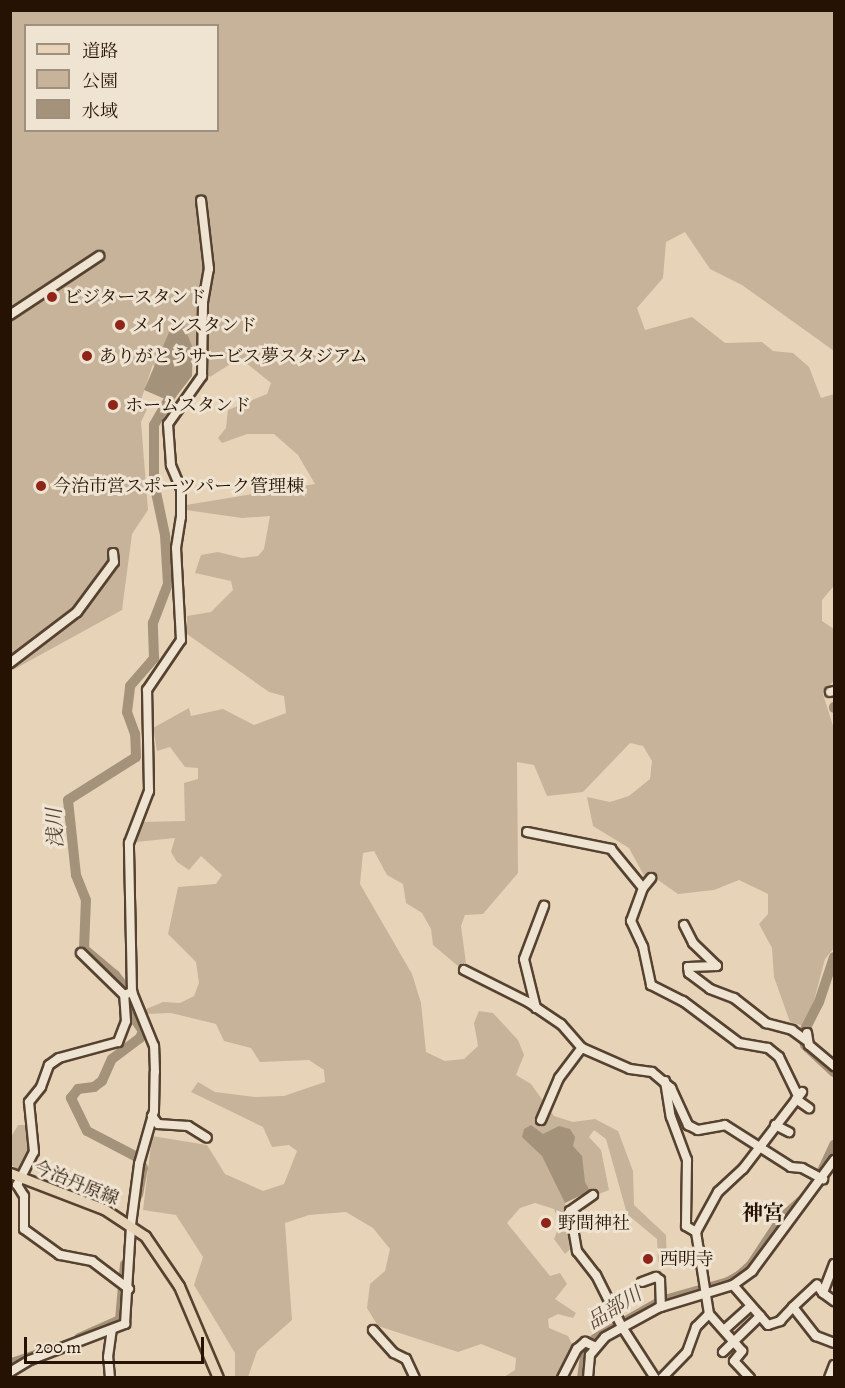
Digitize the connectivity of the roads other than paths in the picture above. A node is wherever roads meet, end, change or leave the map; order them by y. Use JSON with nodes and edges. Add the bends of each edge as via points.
{"nodes":[{"id":1,"x":201,"y":200,"type":"dead end"},
{"id":2,"x":99,"y":256,"type":"dead end"},
{"id":3,"x":10,"y":315,"type":"edge"},
{"id":4,"x":113,"y":553,"type":"dead end"},
{"id":5,"x":10,"y":663,"type":"edge"},
{"id":6,"x":527,"y":832,"type":"dead end"},
{"id":7,"x":651,"y":878,"type":"dead end"},
{"id":8,"x":643,"y":888,"type":"junction"},
{"id":9,"x":544,"y":906,"type":"dead end"},
{"id":10,"x":684,"y":925,"type":"dead end"},
{"id":11,"x":81,"y":953,"type":"dead end"},
{"id":12,"x":464,"y":970,"type":"dead end"},
{"id":13,"x":128,"y":993,"type":"junction"},
{"id":14,"x":536,"y":1008,"type":"junction"},
{"id":15,"x":582,"y":1048,"type":"junction"},
{"id":16,"x":834,"y":1066,"type":"edge"},
{"id":17,"x":664,"y":1081,"type":"junction"},
{"id":18,"x":799,"y":1096,"type":"junction"},
{"id":19,"x":810,"y":1108,"type":"dead end"},
{"id":20,"x":152,"y":1116,"type":"junction"},
{"id":21,"x":541,"y":1120,"type":"dead end"},
{"id":22,"x":775,"y":1125,"type":"junction"},
{"id":23,"x":789,"y":1132,"type":"dead end"},
{"id":24,"x":207,"y":1138,"type":"dead end"},
{"id":25,"x":757,"y":1146,"type":"junction"},
{"id":26,"x":834,"y":1160,"type":"edge"},
{"id":27,"x":15,"y":1175,"type":"edge"},
{"id":28,"x":823,"y":1179,"type":"junction"},
{"id":29,"x":593,"y":1195,"type":"dead end"},
{"id":30,"x":130,"y":1225,"type":"junction"},
{"id":31,"x":696,"y":1232,"type":"junction"},
{"id":32,"x":834,"y":1264,"type":"edge"},
{"id":33,"x":642,"y":1282,"type":"dead end"},
{"id":34,"x":733,"y":1285,"type":"junction"},
{"id":35,"x":129,"y":1289,"type":"junction"},
{"id":36,"x":823,"y":1293,"type":"junction"},
{"id":37,"x":704,"y":1294,"type":"junction"},
{"id":38,"x":834,"y":1301,"type":"edge"},
{"id":39,"x":751,"y":1306,"type":"junction"},
{"id":40,"x":661,"y":1307,"type":"junction"},
{"id":41,"x":793,"y":1307,"type":"junction"},
{"id":42,"x":709,"y":1314,"type":"junction"},
{"id":43,"x":760,"y":1316,"type":"junction"},
{"id":44,"x":622,"y":1327,"type":"junction"},
{"id":45,"x":112,"y":1330,"type":"junction"},
{"id":46,"x":373,"y":1330,"type":"dead end"},
{"id":47,"x":724,"y":1330,"type":"junction"},
{"id":48,"x":733,"y":1343,"type":"junction"},
{"id":49,"x":834,"y":1343,"type":"edge"},
{"id":50,"x":594,"y":1346,"type":"junction"},
{"id":51,"x":723,"y":1352,"type":"dead end"},
{"id":52,"x":834,"y":1365,"type":"edge"},
{"id":53,"x":10,"y":1372,"type":"edge"},
{"id":54,"x":110,"y":1377,"type":"edge"},
{"id":55,"x":218,"y":1377,"type":"edge"},
{"id":56,"x":415,"y":1377,"type":"edge"},
{"id":57,"x":562,"y":1377,"type":"edge"},
{"id":58,"x":588,"y":1377,"type":"edge"},
{"id":59,"x":655,"y":1377,"type":"edge"},
{"id":60,"x":662,"y":1377,"type":"edge"},
{"id":61,"x":750,"y":1377,"type":"edge"},
{"id":62,"x":829,"y":1377,"type":"edge"}],
"edges":[{"from":1,"to":13,"type":"street","via":[[209,269],[202,312],[202,376],[168,424],[171,465],[181,489],[176,548],[181,640],[147,690],[149,791],[129,843]]},
{"from":2,"to":3,"type":"street"},
{"from":4,"to":5,"type":"street","via":[[114,562],[77,612]]},
{"from":6,"to":8,"type":"street","via":[[611,849]]},
{"from":7,"to":8,"type":"street"},
{"from":8,"to":18,"type":"street","via":[[631,921],[643,946],[651,985],[683,1001],[739,1043],[768,1048],[779,1057]]},
{"from":9,"to":14,"type":"street","via":[[524,959]]},
{"from":10,"to":16,"type":"street","via":[[693,943],[717,966],[688,967],[689,973],[710,989],[734,998],[766,1023],[806,1038]]},
{"from":11,"to":13,"type":"street"},
{"from":12,"to":14,"type":"street"},
{"from":13,"to":20,"type":"street","via":[[154,1046]]},
{"from":13,"to":27,"type":"street","via":[[126,1021],[118,1042],[59,1058],[49,1065],[41,1088],[29,1102],[34,1152]]},
{"from":14,"to":15,"type":"street","via":[[561,1024]]},
{"from":15,"to":17,"type":"street","via":[[630,1069],[652,1072]]},
{"from":15,"to":21,"type":"street","via":[[559,1078]]},
{"from":17,"to":25,"type":"street","via":[[688,1125],[698,1130],[725,1125]]},
{"from":17,"to":31,"type":"street","via":[[670,1117],[687,1161],[686,1226]]},
{"from":18,"to":19,"type":"street"},
{"from":18,"to":22,"type":"street"},
{"from":20,"to":24,"type":"street","via":[[158,1124],[188,1126]]},
{"from":20,"to":30,"type":"street","via":[[139,1164]]},
{"from":22,"to":23,"type":"street"},
{"from":22,"to":25,"type":"street"},
{"from":25,"to":28,"type":"street","via":[[791,1167]]},
{"from":25,"to":31,"type":"street","via":[[743,1169],[718,1192]]},
{"from":26,"to":28,"type":"street"},
{"from":27,"to":30,"type":"main road","name":"今治丹原線","via":[[104,1209]]},
{"from":27,"to":35,"type":"street","via":[[24,1229],[60,1255],[92,1261]]},
{"from":28,"to":34,"type":"street","via":[[752,1271]]},
{"from":29,"to":44,"type":"street","via":[[570,1211],[569,1220],[577,1251],[604,1288]]},
{"from":30,"to":35,"type":"street"},
{"from":30,"to":55,"type":"main road","name":"今治丹原線","via":[[156,1247],[169,1268]]},
{"from":31,"to":37,"type":"street"},
{"from":32,"to":36,"type":"street"},
{"from":33,"to":40,"type":"street","via":[[656,1277],[660,1280]]},
{"from":34,"to":37,"type":"street"},
{"from":34,"to":39,"type":"street"},
{"from":35,"to":45,"type":"street","via":[[125,1324]]},
{"from":36,"to":38,"type":"street"},
{"from":36,"to":41,"type":"street","via":[[817,1285]]},
{"from":37,"to":40,"type":"street"},
{"from":37,"to":42,"type":"street"},
{"from":39,"to":43,"type":"street"},
{"from":39,"to":47,"type":"street"},
{"from":40,"to":44,"type":"street"},
{"from":41,"to":43,"type":"street","via":[[770,1326]]},
{"from":41,"to":49,"type":"street","via":[[816,1336]]},
{"from":42,"to":47,"type":"street"},
{"from":42,"to":60,"type":"street","via":[[696,1327],[687,1352]]},
{"from":43,"to":48,"type":"street"},
{"from":44,"to":50,"type":"street"},
{"from":44,"to":59,"type":"street"},
{"from":45,"to":53,"type":"street","via":[[30,1360]]},
{"from":45,"to":54,"type":"street"},
{"from":46,"to":56,"type":"street","via":[[394,1353],[406,1359]]},
{"from":47,"to":48,"type":"street"},
{"from":48,"to":51,"type":"street"},
{"from":48,"to":61,"type":"street","via":[[742,1352],[734,1361]]},
{"from":50,"to":57,"type":"street","via":[[585,1342],[577,1349]]},
{"from":50,"to":58,"type":"street"},
{"from":52,"to":62,"type":"street"}]}
